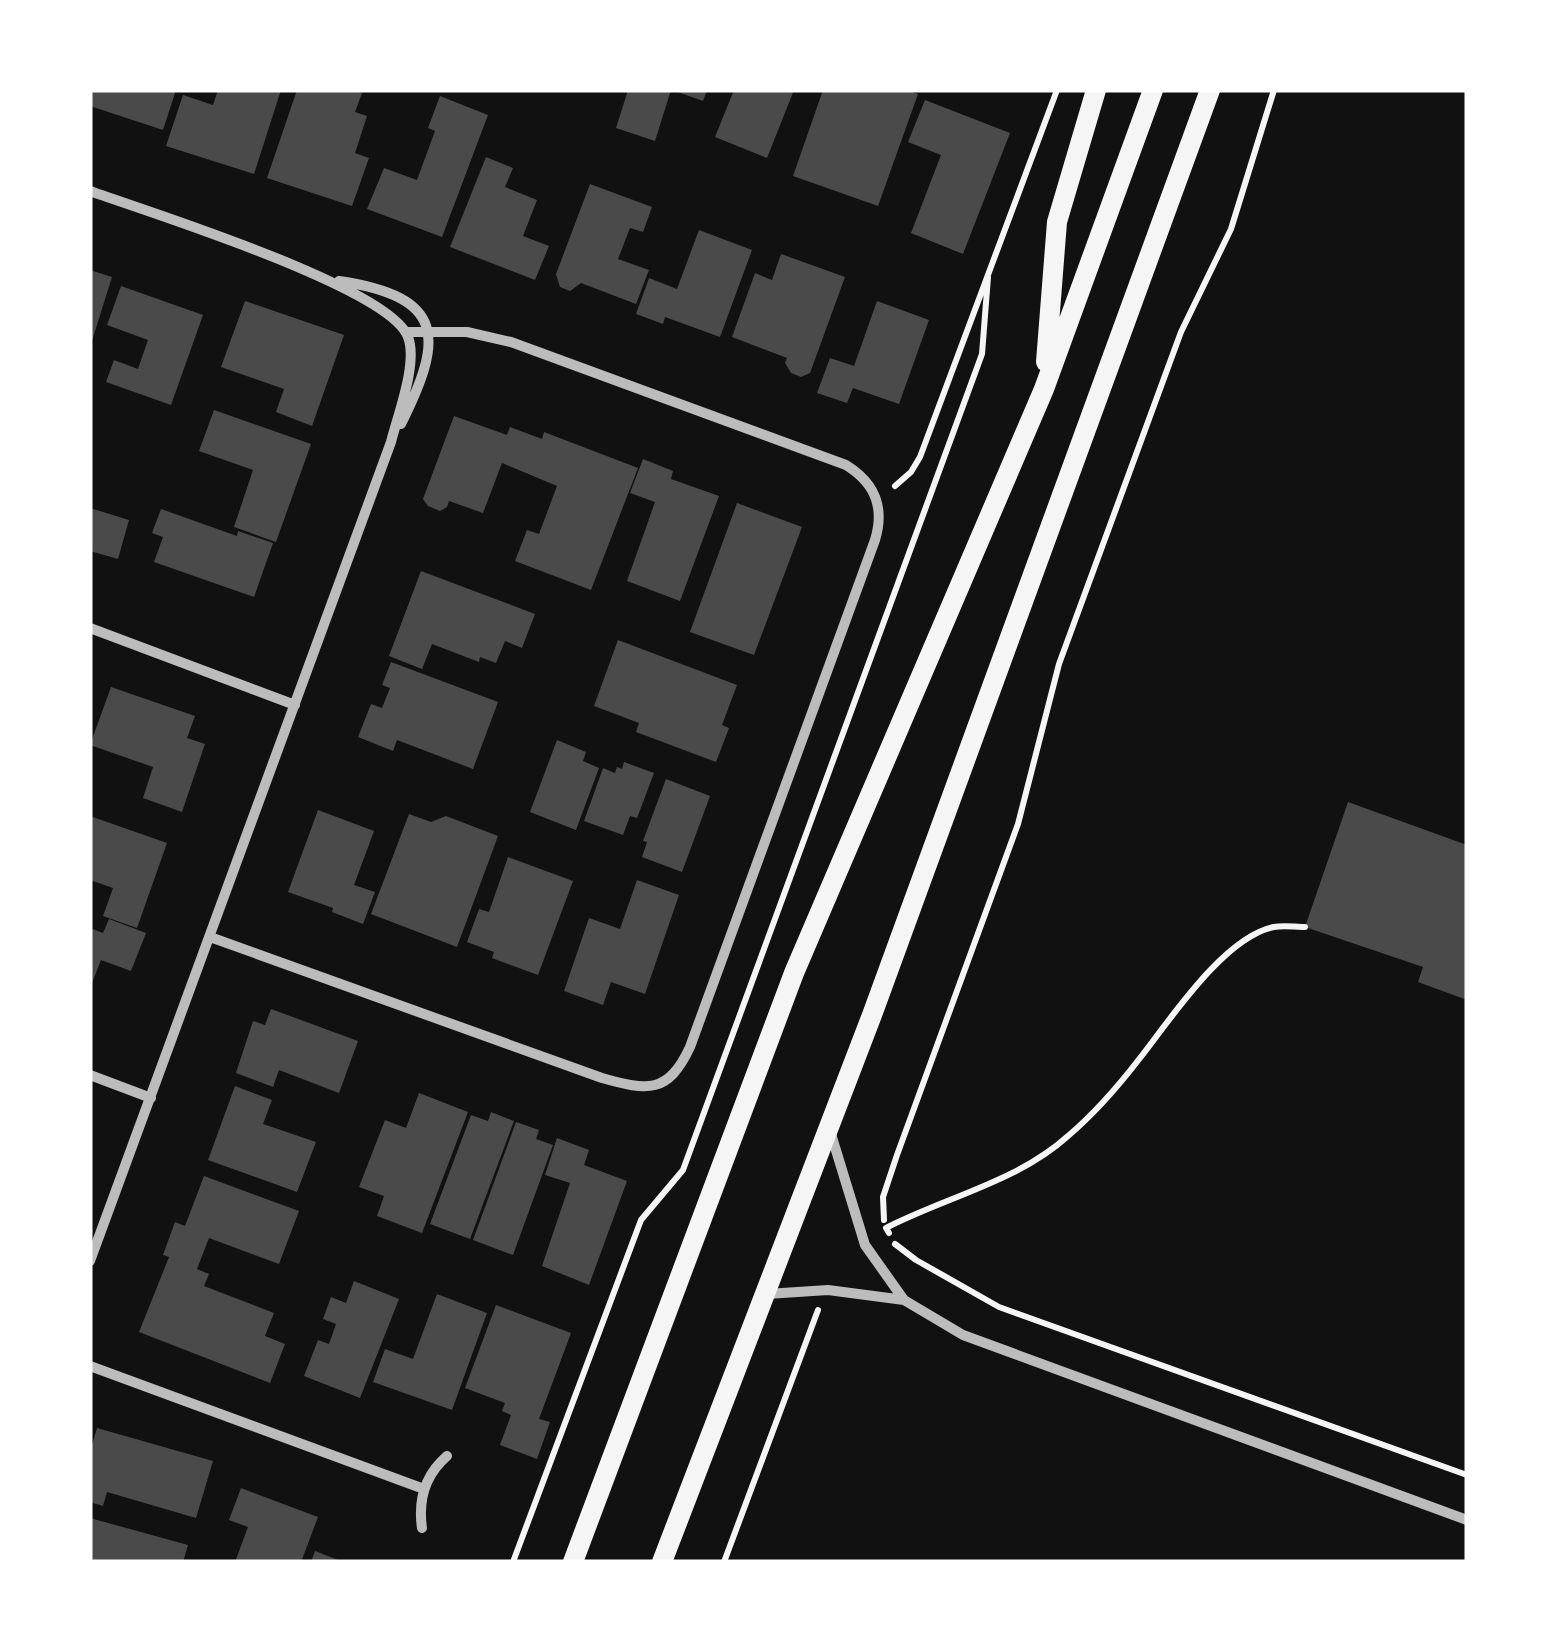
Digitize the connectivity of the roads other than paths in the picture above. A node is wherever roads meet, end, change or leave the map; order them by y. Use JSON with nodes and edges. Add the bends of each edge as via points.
{"nodes":[{"id":1,"x":1096,"y":90,"type":"edge"},
{"id":2,"x":1153,"y":90,"type":"edge"},
{"id":3,"x":1210,"y":90,"type":"edge"},
{"id":4,"x":90,"y":191,"type":"edge"},
{"id":5,"x":332,"y":280,"type":"junction"},
{"id":6,"x":407,"y":332,"type":"junction"},
{"id":7,"x":428,"y":332,"type":"junction"},
{"id":8,"x":1044,"y":389,"type":"junction"},
{"id":9,"x":392,"y":442,"type":"junction"},
{"id":10,"x":90,"y":628,"type":"edge"},
{"id":11,"x":295,"y":706,"type":"junction"},
{"id":12,"x":210,"y":937,"type":"junction"},
{"id":13,"x":90,"y":1075,"type":"edge"},
{"id":14,"x":150,"y":1098,"type":"junction"},
{"id":15,"x":830,"y":1129,"type":"junction"},
{"id":16,"x":90,"y":1261,"type":"edge"},
{"id":17,"x":767,"y":1294,"type":"junction"},
{"id":18,"x":904,"y":1300,"type":"junction"},
{"id":19,"x":90,"y":1366,"type":"edge"},
{"id":20,"x":447,"y":1456,"type":"dead end"},
{"id":21,"x":424,"y":1489,"type":"junction"},
{"id":22,"x":1467,"y":1520,"type":"edge"},
{"id":23,"x":422,"y":1528,"type":"dead end"},
{"id":24,"x":573,"y":1562,"type":"edge"},
{"id":25,"x":662,"y":1562,"type":"edge"}],
"edges":[{"from":1,"to":8,"type":"main road","via":[[1056,222]]},
{"from":2,"to":8,"type":"main road"},
{"from":3,"to":15,"type":"main road"},
{"from":4,"to":5,"type":"street"},
{"from":5,"to":6,"type":"street","via":[[386,310]]},
{"from":5,"to":7,"type":"street","via":[[398,295]]},
{"from":6,"to":7,"type":"street"},
{"from":6,"to":9,"type":"street","via":[[410,366]]},
{"from":7,"to":9,"type":"street","via":[[424,378]]},
{"from":7,"to":12,"type":"street","via":[[511,342],[825,457],[858,473],[878,499],[875,540],[690,1046],[663,1084],[637,1087],[602,1078]]},
{"from":8,"to":24,"type":"main road","via":[[794,973]]},
{"from":9,"to":11,"type":"street"},
{"from":10,"to":11,"type":"street"},
{"from":11,"to":12,"type":"street"},
{"from":12,"to":14,"type":"street"},
{"from":13,"to":14,"type":"street"},
{"from":14,"to":16,"type":"street"},
{"from":15,"to":17,"type":"main road"},
{"from":15,"to":18,"type":"street","via":[[865,1245]]},
{"from":17,"to":18,"type":"street","via":[[828,1290]]},
{"from":17,"to":25,"type":"main road"},
{"from":18,"to":22,"type":"street","via":[[964,1335]]},
{"from":19,"to":21,"type":"street"},
{"from":20,"to":21,"type":"street"},
{"from":21,"to":23,"type":"street"}]}
